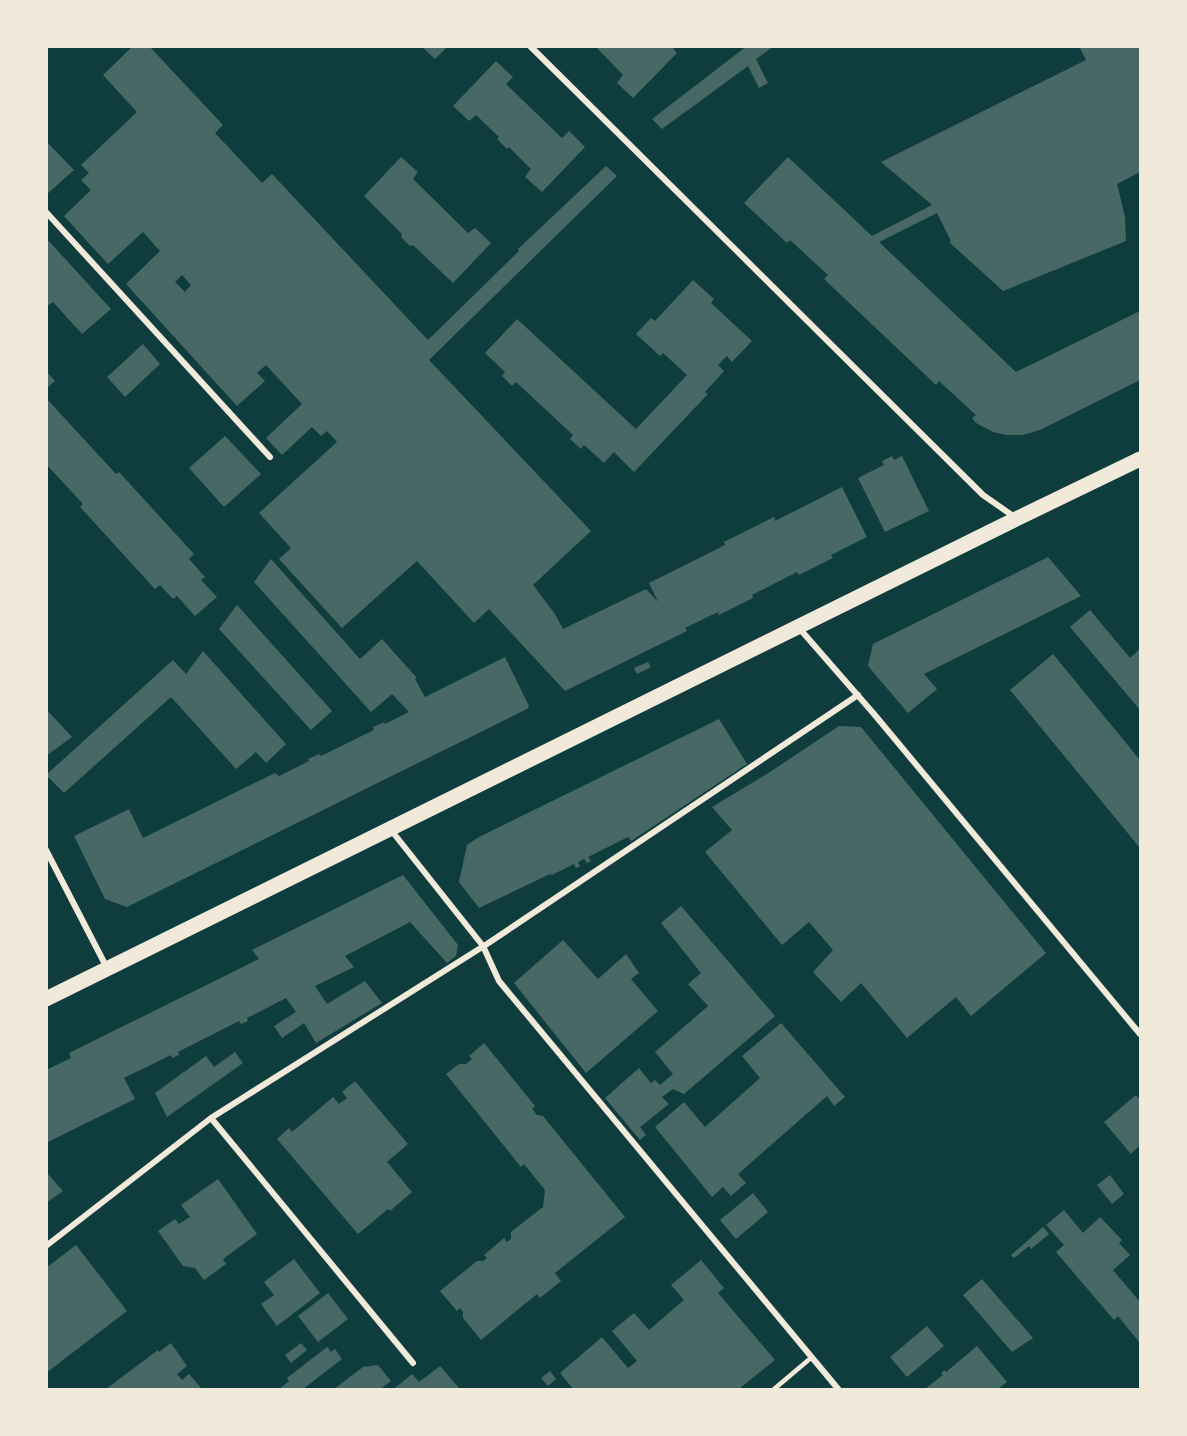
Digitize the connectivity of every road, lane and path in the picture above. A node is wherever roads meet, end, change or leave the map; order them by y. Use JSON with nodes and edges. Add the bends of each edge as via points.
{"nodes":[{"id":1,"x":530,"y":46,"type":"edge"},
{"id":2,"x":46,"y":212,"type":"edge"},
{"id":3,"x":270,"y":457,"type":"dead end"},
{"id":4,"x":1140,"y":459,"type":"edge"},
{"id":5,"x":1016,"y":519,"type":"junction"},
{"id":6,"x":799,"y":627,"type":"junction"},
{"id":7,"x":858,"y":695,"type":"junction"},
{"id":8,"x":391,"y":829,"type":"junction"},
{"id":9,"x":46,"y":850,"type":"edge"},
{"id":10,"x":483,"y":946,"type":"junction"},
{"id":11,"x":107,"y":968,"type":"junction"},
{"id":12,"x":46,"y":999,"type":"edge"},
{"id":13,"x":1140,"y":1034,"type":"edge"},
{"id":14,"x":211,"y":1118,"type":"junction"},
{"id":15,"x":46,"y":1246,"type":"edge"},
{"id":16,"x":812,"y":1357,"type":"junction"},
{"id":17,"x":413,"y":1363,"type":"dead end"},
{"id":18,"x":773,"y":1389,"type":"edge"},
{"id":19,"x":839,"y":1389,"type":"edge"}],
"edges":[{"from":1,"to":5,"type":"street","via":[[983,495]]},
{"from":2,"to":3,"type":"street"},
{"from":4,"to":5,"type":"main road"},
{"from":5,"to":6,"type":"main road"},
{"from":6,"to":7,"type":"street"},
{"from":6,"to":8,"type":"main road"},
{"from":7,"to":10,"type":"street"},
{"from":7,"to":13,"type":"street"},
{"from":8,"to":10,"type":"street"},
{"from":8,"to":11,"type":"main road"},
{"from":9,"to":11,"type":"street"},
{"from":10,"to":14,"type":"street"},
{"from":10,"to":16,"type":"street","via":[[499,981]]},
{"from":11,"to":12,"type":"main road"},
{"from":14,"to":15,"type":"street"},
{"from":14,"to":17,"type":"street"},
{"from":16,"to":18,"type":"lane"},
{"from":16,"to":19,"type":"street"}]}
